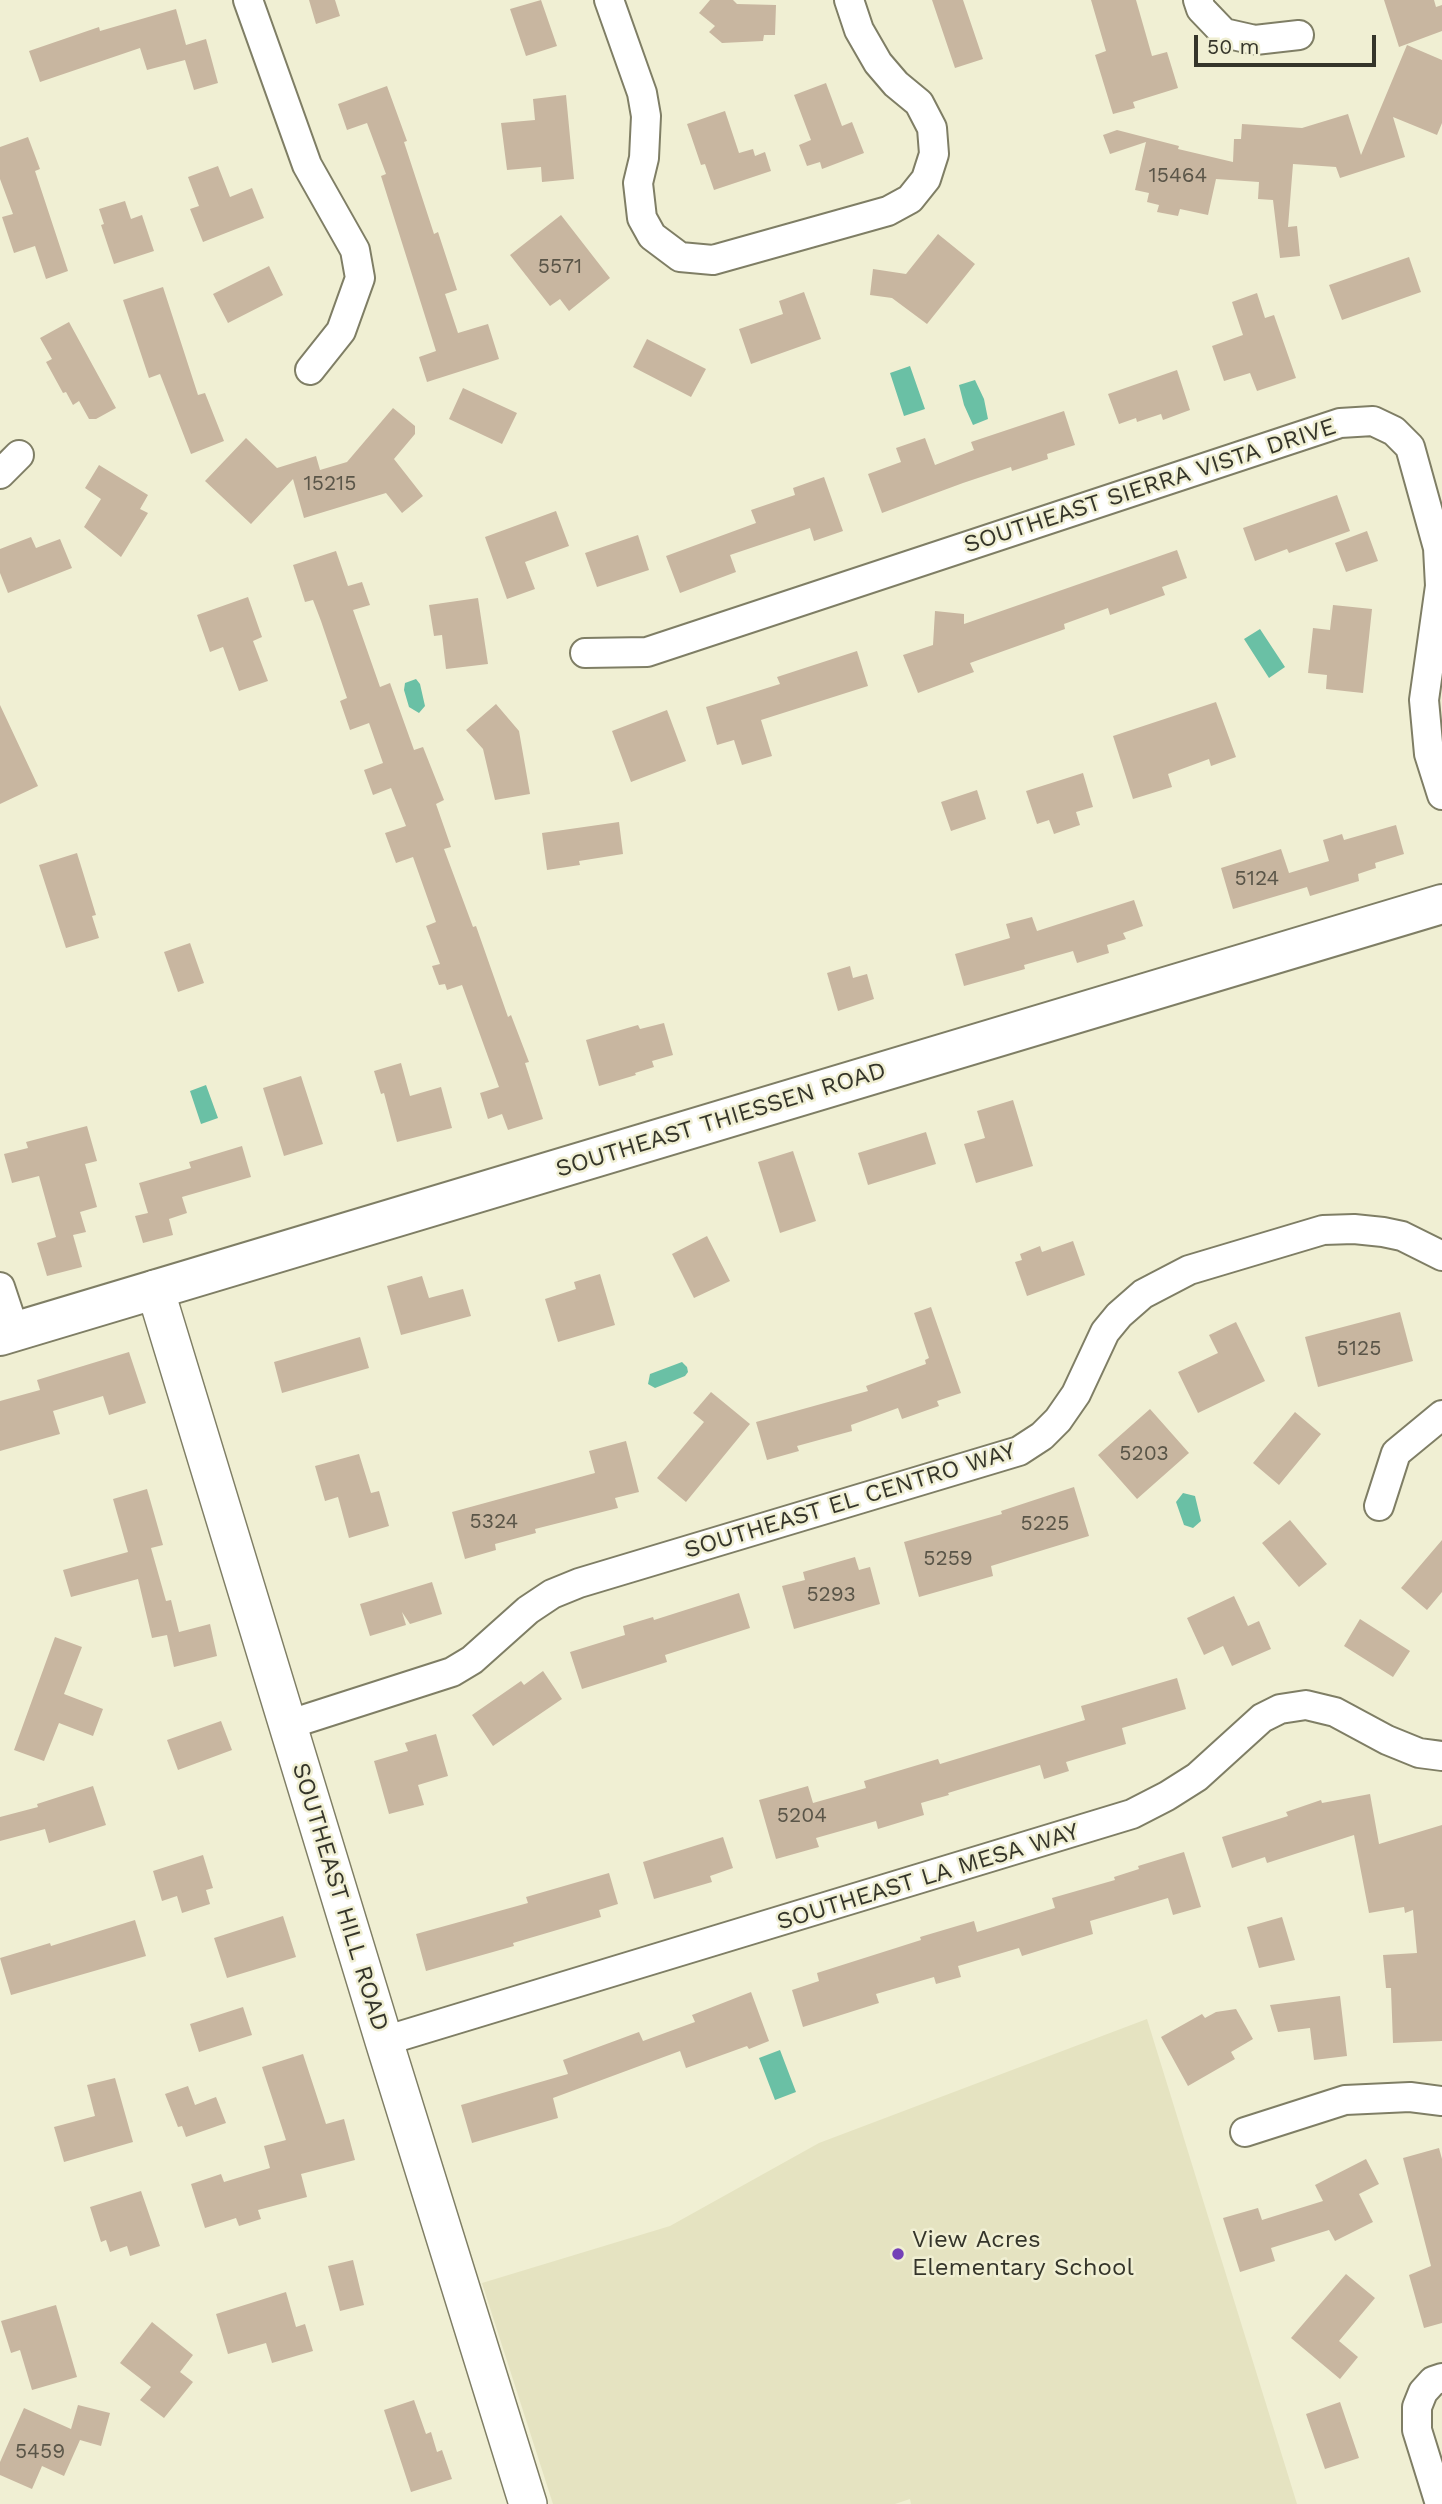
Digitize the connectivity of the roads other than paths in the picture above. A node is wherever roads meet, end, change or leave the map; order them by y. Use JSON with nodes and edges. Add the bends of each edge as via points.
{"nodes":[{"id":1,"x":248,"y":0,"type":"edge"},
{"id":2,"x":609,"y":0,"type":"edge"},
{"id":3,"x":849,"y":0,"type":"edge"},
{"id":4,"x":1198,"y":0,"type":"edge"},
{"id":5,"x":1299,"y":35,"type":"dead end"},
{"id":6,"x":310,"y":370,"type":"dead end"},
{"id":7,"x":585,"y":653,"type":"dead end"},
{"id":8,"x":1442,"y":795,"type":"edge"},
{"id":9,"x":1442,"y":904,"type":"edge"},
{"id":10,"x":1442,"y":1256,"type":"edge"},
{"id":11,"x":0,"y":1287,"type":"edge"},
{"id":12,"x":155,"y":1289,"type":"junction"},
{"id":13,"x":7,"y":1334,"type":"edge"},
{"id":14,"x":1442,"y":1415,"type":"edge"},
{"id":15,"x":1379,"y":1506,"type":"dead end"},
{"id":16,"x":288,"y":1725,"type":"junction"},
{"id":17,"x":1442,"y":1756,"type":"edge"},
{"id":18,"x":384,"y":2041,"type":"junction"},
{"id":19,"x":1442,"y":2101,"type":"edge"},
{"id":20,"x":1245,"y":2132,"type":"dead end"},
{"id":21,"x":1442,"y":2378,"type":"edge"},
{"id":22,"x":528,"y":2504,"type":"edge"},
{"id":23,"x":1440,"y":2504,"type":"edge"}],
"edges":[{"from":1,"to":6,"type":"street","via":[[307,165],[355,250],[360,278],[341,331]]},
{"from":2,"to":3,"type":"street","via":[[646,116],[638,183],[642,218],[652,236],[680,257],[713,260],[888,211],[910,199],[926,179],[934,154],[932,128],[919,103],[878,63]]},
{"from":4,"to":5,"type":"street","via":[[1224,33],[1255,40]]},
{"from":7,"to":8,"type":"street","name":"SOUTHEAST SIERRA VISTA DRIVE","via":[[647,652],[1340,423],[1373,421],[1394,431],[1410,447],[1438,548],[1440,586],[1424,700],[1429,754]]},
{"from":9,"to":12,"type":"main road","name":"SOUTHEAST THIESSEN ROAD"},
{"from":10,"to":16,"type":"street","name":"SOUTHEAST EL CENTRO WAY","via":[[1402,1236],[1323,1230],[1189,1270],[1143,1294],[1119,1315],[1105,1332],[1076,1394],[1058,1420],[1019,1451],[579,1583],[528,1610],[452,1672]]},
{"from":11,"to":13,"type":"street"},
{"from":12,"to":13,"type":"main road","name":"SOUTHEAST THIESSEN ROAD"},
{"from":12,"to":16,"type":"street","name":"SOUTHEAST HILL ROAD"},
{"from":14,"to":15,"type":"street","via":[[1396,1453]]},
{"from":16,"to":18,"type":"street","name":"SOUTHEAST HILL ROAD"},
{"from":17,"to":18,"type":"street","name":"SOUTHEAST LA MESA WAY","via":[[1419,1753],[1387,1740],[1335,1712],[1306,1705],[1280,1709],[1262,1718],[1197,1777],[1132,1814]]},
{"from":18,"to":22,"type":"street","name":"SOUTHEAST HILL ROAD"},
{"from":19,"to":20,"type":"street","via":[[1410,2097],[1345,2100]]},
{"from":21,"to":23,"type":"street","via":[[1423,2392],[1417,2407],[1417,2430]]}]}
